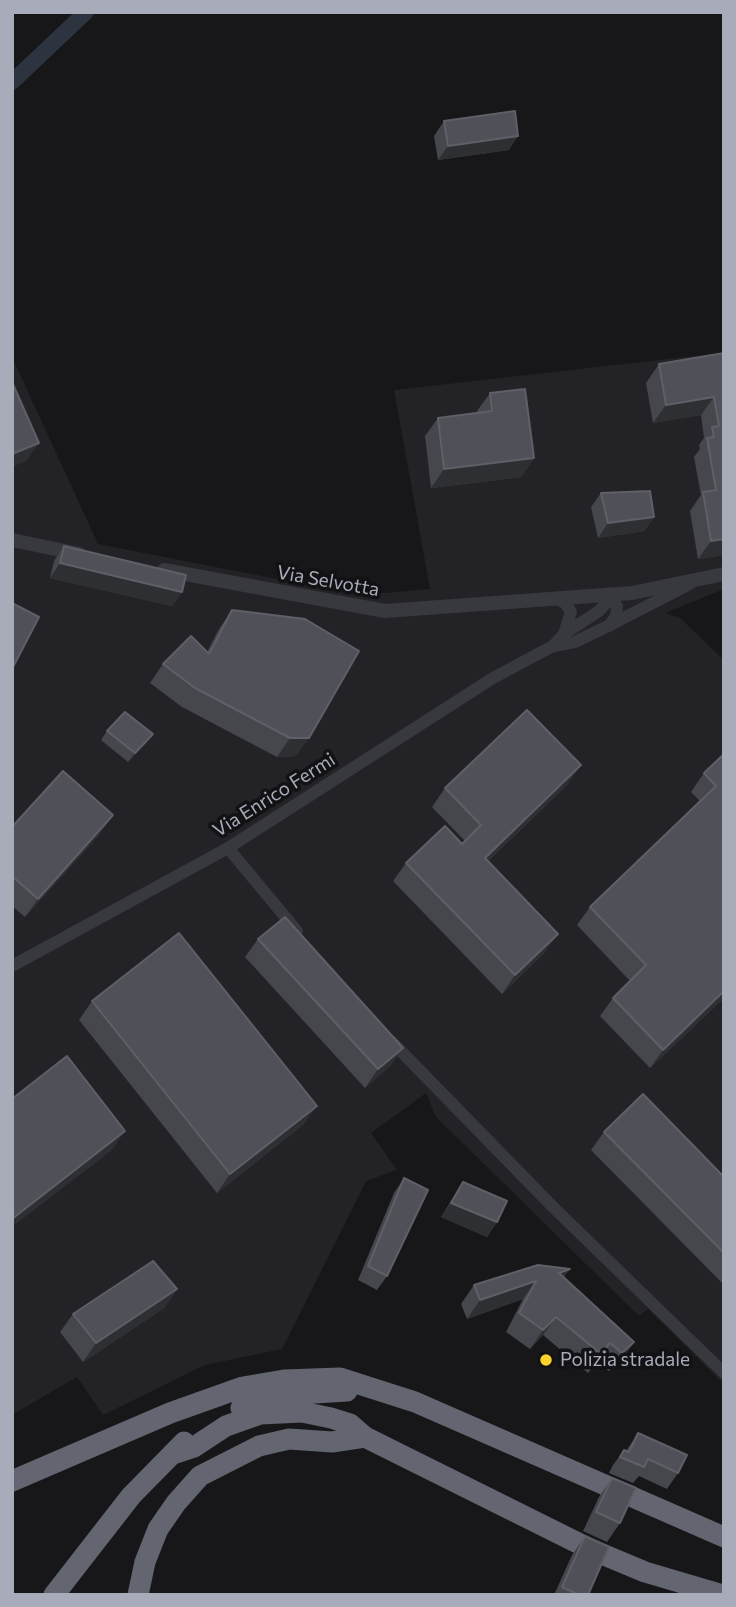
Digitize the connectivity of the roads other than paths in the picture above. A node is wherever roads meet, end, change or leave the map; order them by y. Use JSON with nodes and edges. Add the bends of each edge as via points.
{"nodes":[{"id":1,"x":12,"y":540,"type":"edge"},
{"id":2,"x":91,"y":557,"type":"edge"},
{"id":3,"x":143,"y":566,"type":"edge"},
{"id":4,"x":724,"y":574,"type":"edge"},
{"id":5,"x":692,"y":582,"type":"junction"},
{"id":6,"x":606,"y":595,"type":"junction"},
{"id":7,"x":555,"y":598,"type":"junction"},
{"id":8,"x":608,"y":626,"type":"junction"},
{"id":9,"x":564,"y":634,"type":"junction"},
{"id":10,"x":551,"y":647,"type":"junction"},
{"id":11,"x":228,"y":848,"type":"junction"},
{"id":12,"x":309,"y":945,"type":"edge"},
{"id":13,"x":12,"y":966,"type":"edge"},
{"id":14,"x":380,"y":1031,"type":"edge"},
{"id":15,"x":724,"y":1373,"type":"edge"},
{"id":16,"x":368,"y":1389,"type":"junction"},
{"id":17,"x":365,"y":1437,"type":"junction"},
{"id":18,"x":176,"y":1453,"type":"junction"},
{"id":19,"x":12,"y":1480,"type":"edge"},
{"id":20,"x":724,"y":1537,"type":"edge"},
{"id":21,"x":56,"y":1592,"type":"edge"},
{"id":22,"x":138,"y":1595,"type":"edge"},
{"id":23,"x":723,"y":1595,"type":"edge"}],
"edges":[{"from":1,"to":2,"type":"street"},
{"from":3,"to":7,"type":"street","name":"Via Selvotta","via":[[385,611]]},
{"from":4,"to":5,"type":"street","name":"Via Selvotta"},
{"from":5,"to":6,"type":"street","name":"Via Selvotta"},
{"from":5,"to":8,"type":"street","name":"Via Enrico Fermi"},
{"from":6,"to":7,"type":"street","name":"Via Selvotta"},
{"from":6,"to":8,"type":"street","via":[[617,606]]},
{"from":6,"to":9,"type":"street","name":"Via Enrico Fermi","via":[[599,611]]},
{"from":7,"to":9,"type":"street","via":[[570,612]]},
{"from":8,"to":10,"type":"street","name":"Via Enrico Fermi","via":[[575,642]]},
{"from":9,"to":10,"type":"street","name":"Via Enrico Fermi"},
{"from":10,"to":11,"type":"street","name":"Via Enrico Fermi","via":[[493,678]]},
{"from":11,"to":12,"type":"street"},
{"from":11,"to":13,"type":"street","name":"Via Enrico Fermi"},
{"from":14,"to":15,"type":"street"},
{"from":16,"to":18,"type":"highway","via":[[262,1400],[203,1427]]},
{"from":16,"to":19,"type":"highway","via":[[340,1378],[243,1387]]},
{"from":16,"to":20,"type":"highway","via":[[415,1402]]},
{"from":17,"to":18,"type":"highway","via":[[350,1424],[331,1418],[278,1412],[241,1419]]},
{"from":17,"to":22,"type":"highway","via":[[332,1442],[289,1439],[259,1446],[200,1476],[158,1529]]},
{"from":17,"to":23,"type":"highway","via":[[590,1549],[645,1572]]},
{"from":18,"to":21,"type":"highway","via":[[131,1496]]}]}
